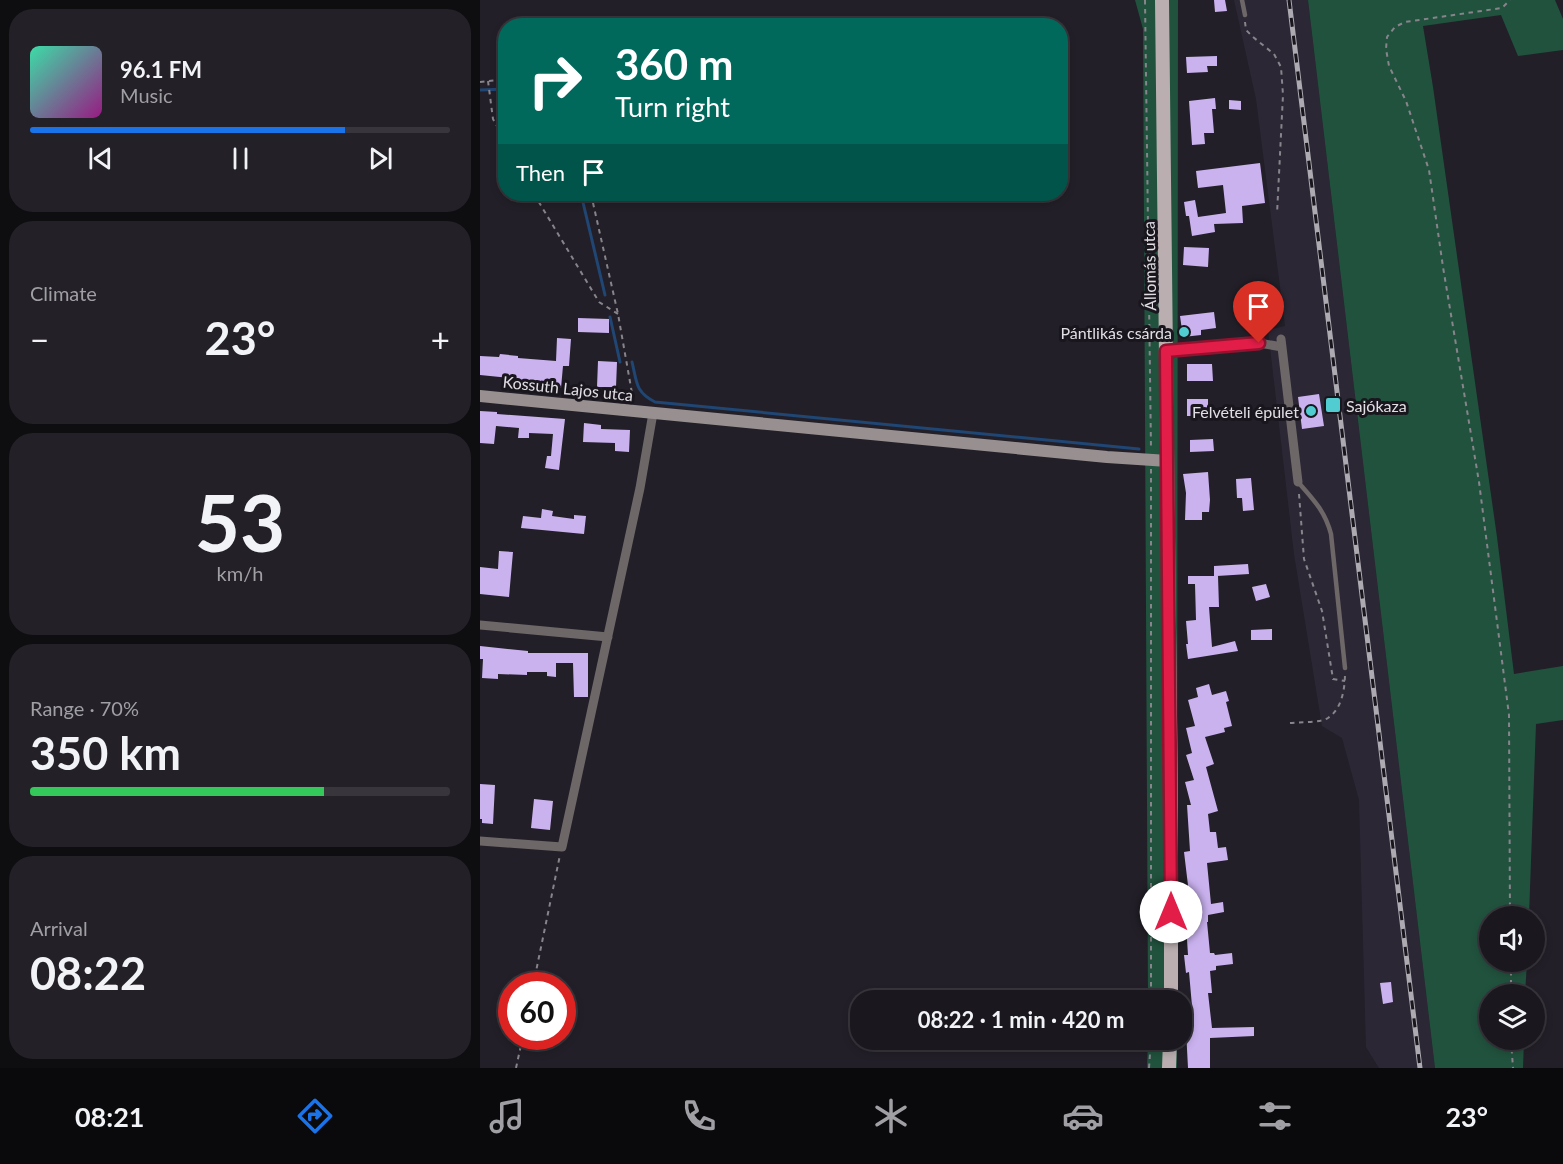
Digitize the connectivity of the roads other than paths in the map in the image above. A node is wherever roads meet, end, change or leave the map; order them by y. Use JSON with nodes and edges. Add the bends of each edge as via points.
{"nodes":[{"id":1,"x":1162,"y":0,"type":"edge"},
{"id":2,"x":1242,"y":0,"type":"edge"},
{"id":3,"x":1245,"y":15,"type":"road end"},
{"id":4,"x":1259,"y":343,"type":"joint"},
{"id":5,"x":1166,"y":351,"type":"junction"},
{"id":6,"x":480,"y":396,"type":"edge"},
{"id":7,"x":653,"y":413,"type":"junction"},
{"id":8,"x":1168,"y":460,"type":"junction"},
{"id":9,"x":1298,"y":482,"type":"joint"},
{"id":10,"x":480,"y":625,"type":"edge"},
{"id":11,"x":608,"y":637,"type":"junction"},
{"id":12,"x":1345,"y":668,"type":"road end"},
{"id":13,"x":480,"y":841,"type":"edge"},
{"id":14,"x":1171,"y":990,"type":"edge"},
{"id":15,"x":1170,"y":1050,"type":"edge"},
{"id":16,"x":1169,"y":1068,"type":"edge"}],
"edges":[{"from":1,"to":5,"type":"main road","name":"Állomás utca"},
{"from":2,"to":3,"type":"lane"},
{"from":4,"to":5,"type":"street"},
{"from":4,"to":9,"type":"street","via":[[1282,343]]},
{"from":5,"to":8,"type":"main road","name":"Állomás utca"},
{"from":6,"to":7,"type":"street","name":"Kossuth Lajos utca"},
{"from":7,"to":8,"type":"street","name":"Kossuth Lajos utca"},
{"from":7,"to":11,"type":"street"},
{"from":8,"to":14,"type":"main road","name":"Állomás utca"},
{"from":9,"to":12,"type":"lane","via":[[1328,522]]},
{"from":10,"to":11,"type":"street"},
{"from":11,"to":13,"type":"street","via":[[562,847]]},
{"from":15,"to":16,"type":"main road"}]}
